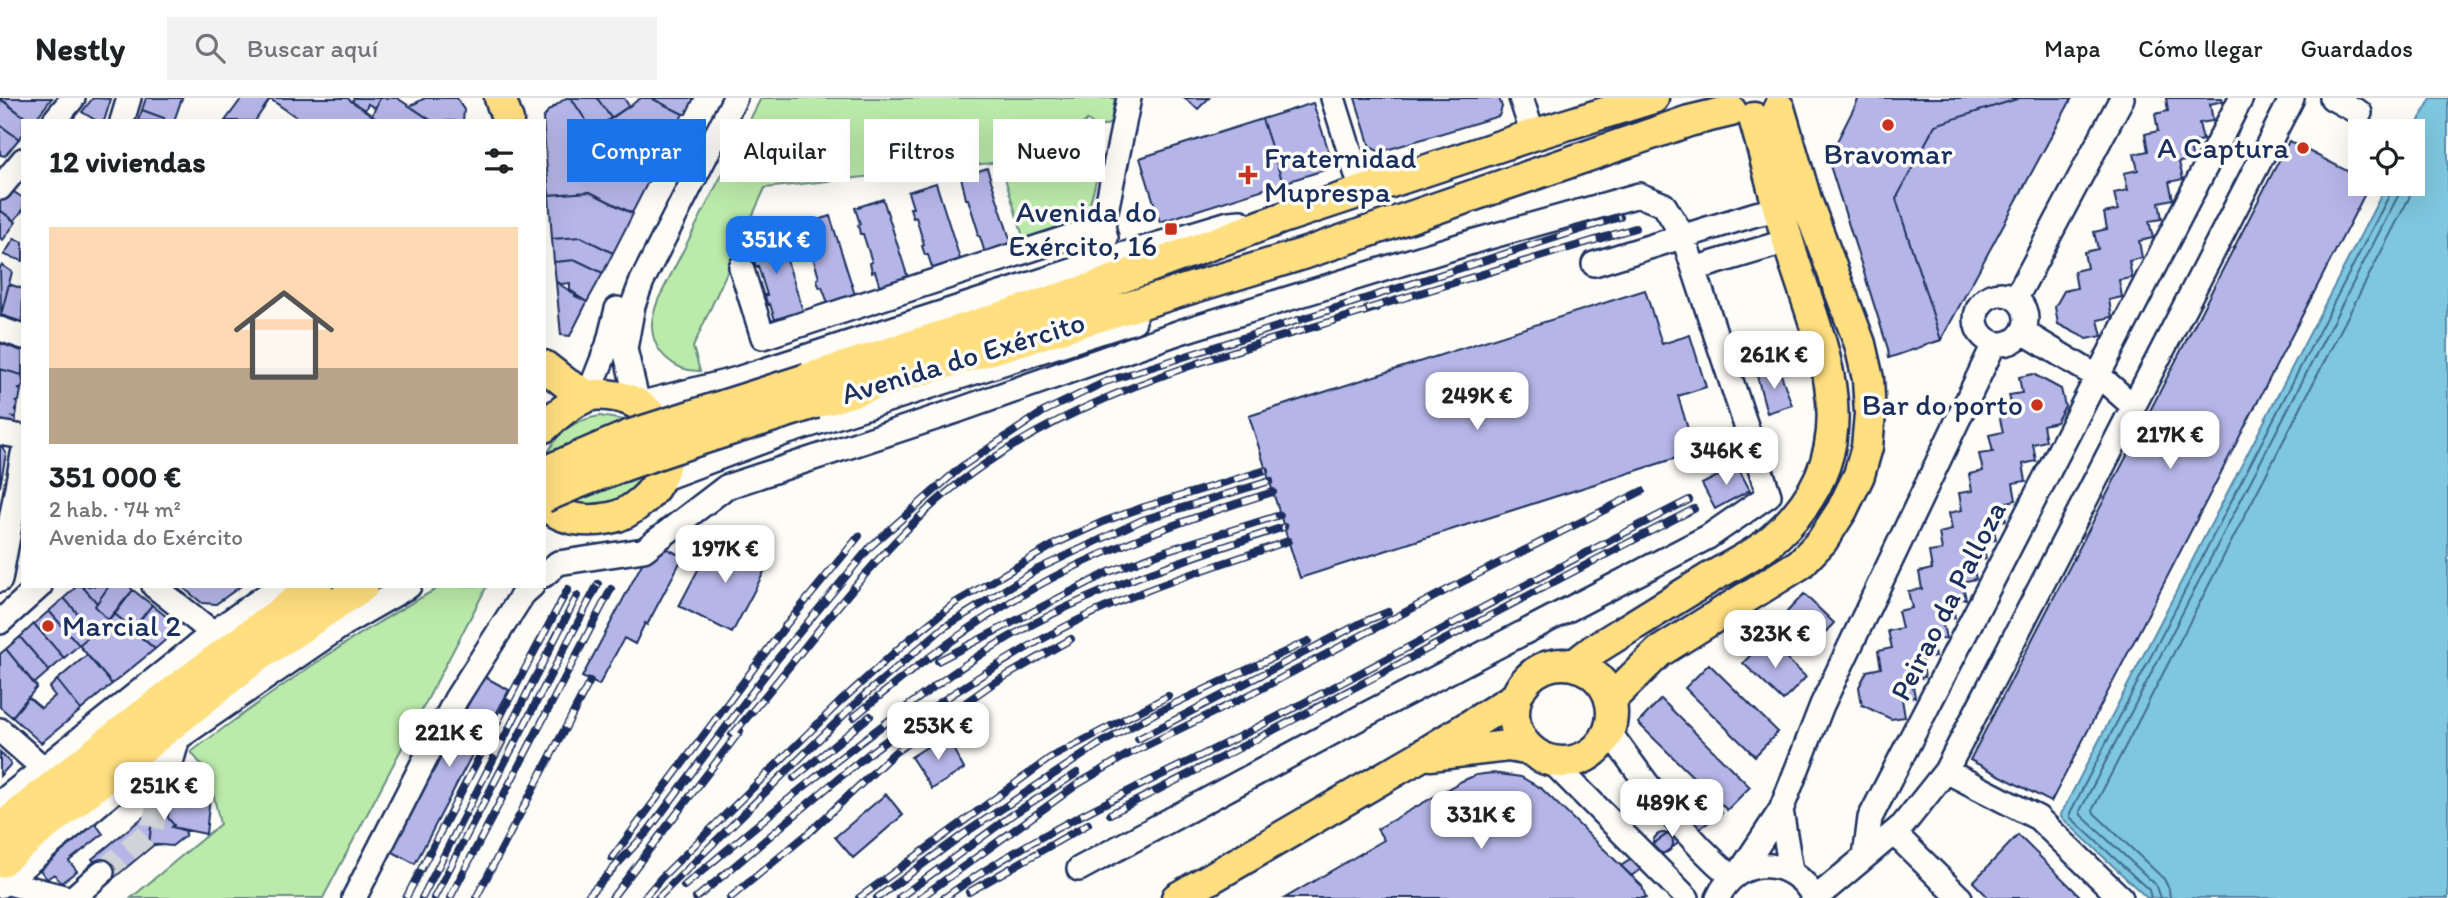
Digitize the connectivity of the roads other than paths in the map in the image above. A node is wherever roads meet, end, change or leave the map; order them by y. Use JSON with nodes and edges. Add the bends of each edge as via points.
{"nodes":[{"id":1,"x":73,"y":98,"type":"edge"},
{"id":2,"x":129,"y":98,"type":"edge"},
{"id":3,"x":718,"y":98,"type":"edge"},
{"id":4,"x":735,"y":98,"type":"edge"},
{"id":5,"x":1129,"y":98,"type":"edge"},
{"id":6,"x":1333,"y":98,"type":"edge"},
{"id":7,"x":1521,"y":98,"type":"edge"},
{"id":8,"x":1653,"y":98,"type":"edge"},
{"id":9,"x":2122,"y":98,"type":"edge"},
{"id":10,"x":2241,"y":98,"type":"edge"},
{"id":11,"x":2292,"y":98,"type":"edge"},
{"id":12,"x":2332,"y":98,"type":"edge"},
{"id":13,"x":1755,"y":107,"type":"edge"},
{"id":14,"x":2360,"y":113,"type":"dead end"},
{"id":15,"x":56,"y":119,"type":"edge"},
{"id":16,"x":123,"y":119,"type":"edge"},
{"id":17,"x":1532,"y":135,"type":"junction"},
{"id":18,"x":21,"y":162,"type":"edge"},
{"id":19,"x":0,"y":188,"type":"edge"},
{"id":20,"x":1362,"y":191,"type":"junction"},
{"id":21,"x":1806,"y":200,"type":"junction"},
{"id":22,"x":1778,"y":209,"type":"junction"},
{"id":23,"x":1279,"y":219,"type":"junction"},
{"id":24,"x":1103,"y":226,"type":"junction"},
{"id":25,"x":1384,"y":226,"type":"junction"},
{"id":26,"x":1683,"y":236,"type":"junction"},
{"id":27,"x":1788,"y":241,"type":"junction"},
{"id":28,"x":1112,"y":258,"type":"junction"},
{"id":29,"x":1594,"y":264,"type":"dead end"},
{"id":30,"x":741,"y":267,"type":"dead end"},
{"id":31,"x":1694,"y":269,"type":"junction"},
{"id":32,"x":2016,"y":298,"type":"junction"},
{"id":33,"x":0,"y":329,"type":"edge"},
{"id":34,"x":2023,"y":332,"type":"junction"},
{"id":35,"x":21,"y":336,"type":"edge"},
{"id":36,"x":1994,"y":344,"type":"junction"},
{"id":37,"x":546,"y":368,"type":"edge"},
{"id":38,"x":2099,"y":378,"type":"junction"},
{"id":39,"x":811,"y":391,"type":"junction"},
{"id":40,"x":588,"y":396,"type":"junction"},
{"id":41,"x":638,"y":404,"type":"junction"},
{"id":42,"x":2133,"y":406,"type":"junction"},
{"id":43,"x":546,"y":425,"type":"edge"},
{"id":44,"x":0,"y":433,"type":"edge"},
{"id":45,"x":21,"y":437,"type":"edge"},
{"id":46,"x":21,"y":465,"type":"edge"},
{"id":47,"x":546,"y":471,"type":"edge"},
{"id":48,"x":659,"y":480,"type":"junction"},
{"id":49,"x":547,"y":507,"type":"edge"},
{"id":50,"x":546,"y":573,"type":"edge"},
{"id":51,"x":0,"y":580,"type":"edge"},
{"id":52,"x":37,"y":588,"type":"edge"},
{"id":53,"x":157,"y":588,"type":"edge"},
{"id":54,"x":277,"y":588,"type":"edge"},
{"id":55,"x":314,"y":588,"type":"edge"},
{"id":56,"x":360,"y":588,"type":"edge"},
{"id":57,"x":406,"y":588,"type":"edge"},
{"id":58,"x":529,"y":588,"type":"edge"},
{"id":59,"x":2,"y":616,"type":"edge"},
{"id":60,"x":213,"y":633,"type":"junction"},
{"id":61,"x":1574,"y":665,"type":"junction"},
{"id":62,"x":132,"y":697,"type":"junction"},
{"id":63,"x":1516,"y":697,"type":"junction"},
{"id":64,"x":1610,"y":700,"type":"junction"},
{"id":65,"x":0,"y":730,"type":"edge"},
{"id":66,"x":1608,"y":730,"type":"junction"},
{"id":67,"x":178,"y":738,"type":"junction"},
{"id":68,"x":1540,"y":755,"type":"junction"},
{"id":69,"x":101,"y":757,"type":"junction"},
{"id":70,"x":1419,"y":757,"type":"junction"},
{"id":71,"x":43,"y":768,"type":"junction"},
{"id":72,"x":1946,"y":771,"type":"junction"},
{"id":73,"x":163,"y":791,"type":"tunnel mouth"},
{"id":74,"x":0,"y":803,"type":"edge"},
{"id":75,"x":1781,"y":810,"type":"junction"},
{"id":76,"x":0,"y":829,"type":"edge"},
{"id":77,"x":1894,"y":833,"type":"junction"},
{"id":78,"x":1865,"y":857,"type":"junction"},
{"id":79,"x":1079,"y":869,"type":"dead end"},
{"id":80,"x":102,"y":872,"type":"tunnel mouth"},
{"id":81,"x":1790,"y":872,"type":"junction"},
{"id":82,"x":1736,"y":874,"type":"junction"},
{"id":83,"x":2,"y":877,"type":"edge"},
{"id":84,"x":67,"y":898,"type":"edge"},
{"id":85,"x":73,"y":898,"type":"edge"},
{"id":86,"x":354,"y":898,"type":"edge"},
{"id":87,"x":1177,"y":898,"type":"edge"},
{"id":88,"x":1687,"y":898,"type":"edge"},
{"id":89,"x":1718,"y":898,"type":"edge"},
{"id":90,"x":1815,"y":898,"type":"edge"},
{"id":91,"x":1960,"y":898,"type":"edge"},
{"id":92,"x":2121,"y":898,"type":"edge"}],
"edges":[{"from":1,"to":15,"type":"street"},
{"from":2,"to":16,"type":"street"},
{"from":3,"to":40,"type":"street","via":[[628,277]]},
{"from":4,"to":41,"type":"street","via":[[633,305],[625,349]]},
{"from":5,"to":24,"type":"street"},
{"from":6,"to":20,"type":"street"},
{"from":7,"to":17,"type":"street"},
{"from":8,"to":17,"type":"main road","name":"Avenida do Exército"},
{"from":9,"to":32,"type":"street"},
{"from":10,"to":38,"type":"street","name":"Peirao da Palloza"},
{"from":11,"to":42,"type":"street"},
{"from":12,"to":14,"type":"street"},
{"from":13,"to":21,"type":"main road"},
{"from":13,"to":22,"type":"main road"},
{"from":13,"to":25,"type":"main road","name":"Avenida do Exército","via":[[1677,125]]},
{"from":17,"to":20,"type":"main road","name":"Avenida do Exército"},
{"from":18,"to":19,"type":"street"},
{"from":20,"to":23,"type":"main road","name":"Avenida do Exército"},
{"from":21,"to":22,"type":"main road"},
{"from":21,"to":64,"type":"main road","via":[[1860,344],[1868,379],[1867,447],[1859,475],[1822,541],[1800,564],[1659,652]]},
{"from":22,"to":26,"type":"street"},
{"from":22,"to":27,"type":"main road"},
{"from":23,"to":28,"type":"street","name":"Avenida do Exército","via":[[1229,223]]},
{"from":23,"to":39,"type":"main road","name":"Avenida do Exército"},
{"from":24,"to":28,"type":"street"},
{"from":24,"to":30,"type":"street","via":[[763,337]]},
{"from":25,"to":39,"type":"main road","name":"Avenida do Exército","via":[[1293,257]]},
{"from":25,"to":48,"type":"street","name":"Avenida do Exército","via":[[1273,276],[785,433]]},
{"from":26,"to":29,"type":"street"},
{"from":26,"to":31,"type":"street"},
{"from":26,"to":50,"type":"street","via":[[1664,205],[1639,195],[1475,241],[1180,332],[726,487],[644,550],[558,563]]},
{"from":27,"to":31,"type":"street"},
{"from":27,"to":61,"type":"main road","via":[[1823,352],[1835,413],[1823,472],[1811,498],[1774,538]]},
{"from":28,"to":41,"type":"street","name":"Avenida do Exército","via":[[734,380]]},
{"from":31,"to":79,"type":"street","via":[[1769,495],[1708,537]]},
{"from":32,"to":34,"type":"street","via":[[2027,315]]},
{"from":32,"to":36,"type":"street","via":[[2000,293],[1978,308],[1979,331]]},
{"from":33,"to":35,"type":"street"},
{"from":34,"to":36,"type":"street","via":[[2009,343]]},
{"from":34,"to":38,"type":"street"},
{"from":36,"to":75,"type":"street","via":[[1822,705]]},
{"from":37,"to":40,"type":"main road"},
{"from":38,"to":42,"type":"street"},
{"from":38,"to":78,"type":"street","name":"Peirao da Palloza","via":[[1870,818]]},
{"from":39,"to":47,"type":"main road","name":"Avenida do Exército","bridge":true,"via":[[628,436]]},
{"from":39,"to":49,"type":"main road","name":"Avenida do Exército","bridge":true},
{"from":40,"to":41,"type":"main road","via":[[613,396]]},
{"from":40,"to":43,"type":"main road"},
{"from":41,"to":48,"type":"main road","via":[[656,421],[664,437],[667,453]]},
{"from":42,"to":72,"type":"street"},
{"from":44,"to":45,"type":"street"},
{"from":46,"to":51,"type":"street"},
{"from":48,"to":49,"type":"main road","via":[[634,508],[616,517],[577,519]]},
{"from":52,"to":59,"type":"street"},
{"from":53,"to":60,"type":"street"},
{"from":54,"to":60,"type":"street"},
{"from":55,"to":69,"type":"main road","via":[[219,654]]},
{"from":56,"to":69,"type":"main road"},
{"from":57,"to":67,"type":"street","via":[[350,620]]},
{"from":58,"to":86,"type":"street","via":[[456,699]]},
{"from":60,"to":62,"type":"street"},
{"from":61,"to":63,"type":"main road","via":[[1546,667],[1533,674]]},
{"from":61,"to":64,"type":"main road","via":[[1597,677]]},
{"from":62,"to":69,"type":"main road"},
{"from":62,"to":71,"type":"street"},
{"from":63,"to":68,"type":"main road","via":[[1515,726],[1521,739]]},
{"from":63,"to":70,"type":"main road"},
{"from":64,"to":66,"type":"main road"},
{"from":65,"to":71,"type":"street"},
{"from":66,"to":68,"type":"main road","via":[[1596,748],[1578,759],[1564,762]]},
{"from":66,"to":82,"type":"street","via":[[1685,833]]},
{"from":67,"to":69,"type":"main road"},
{"from":67,"to":73,"type":"street"},
{"from":67,"to":83,"type":"street"},
{"from":68,"to":70,"type":"main road","via":[[1508,746]]},
{"from":68,"to":88,"type":"street"},
{"from":69,"to":71,"type":"main road"},
{"from":69,"to":76,"type":"main road"},
{"from":69,"to":83,"type":"main road"},
{"from":70,"to":87,"type":"main road"},
{"from":71,"to":74,"type":"street"},
{"from":72,"to":77,"type":"street"},
{"from":72,"to":92,"type":"street","via":[[2038,818]]},
{"from":75,"to":81,"type":"street"},
{"from":75,"to":82,"type":"street"},
{"from":77,"to":78,"type":"street"},
{"from":77,"to":91,"type":"street"},
{"from":78,"to":90,"type":"street"},
{"from":80,"to":85,"type":"street"},
{"from":81,"to":82,"type":"street","via":[[1771,865]]},
{"from":81,"to":90,"type":"street","via":[[1806,883]]},
{"from":82,"to":89,"type":"street"},
{"from":83,"to":84,"type":"street"}]}
